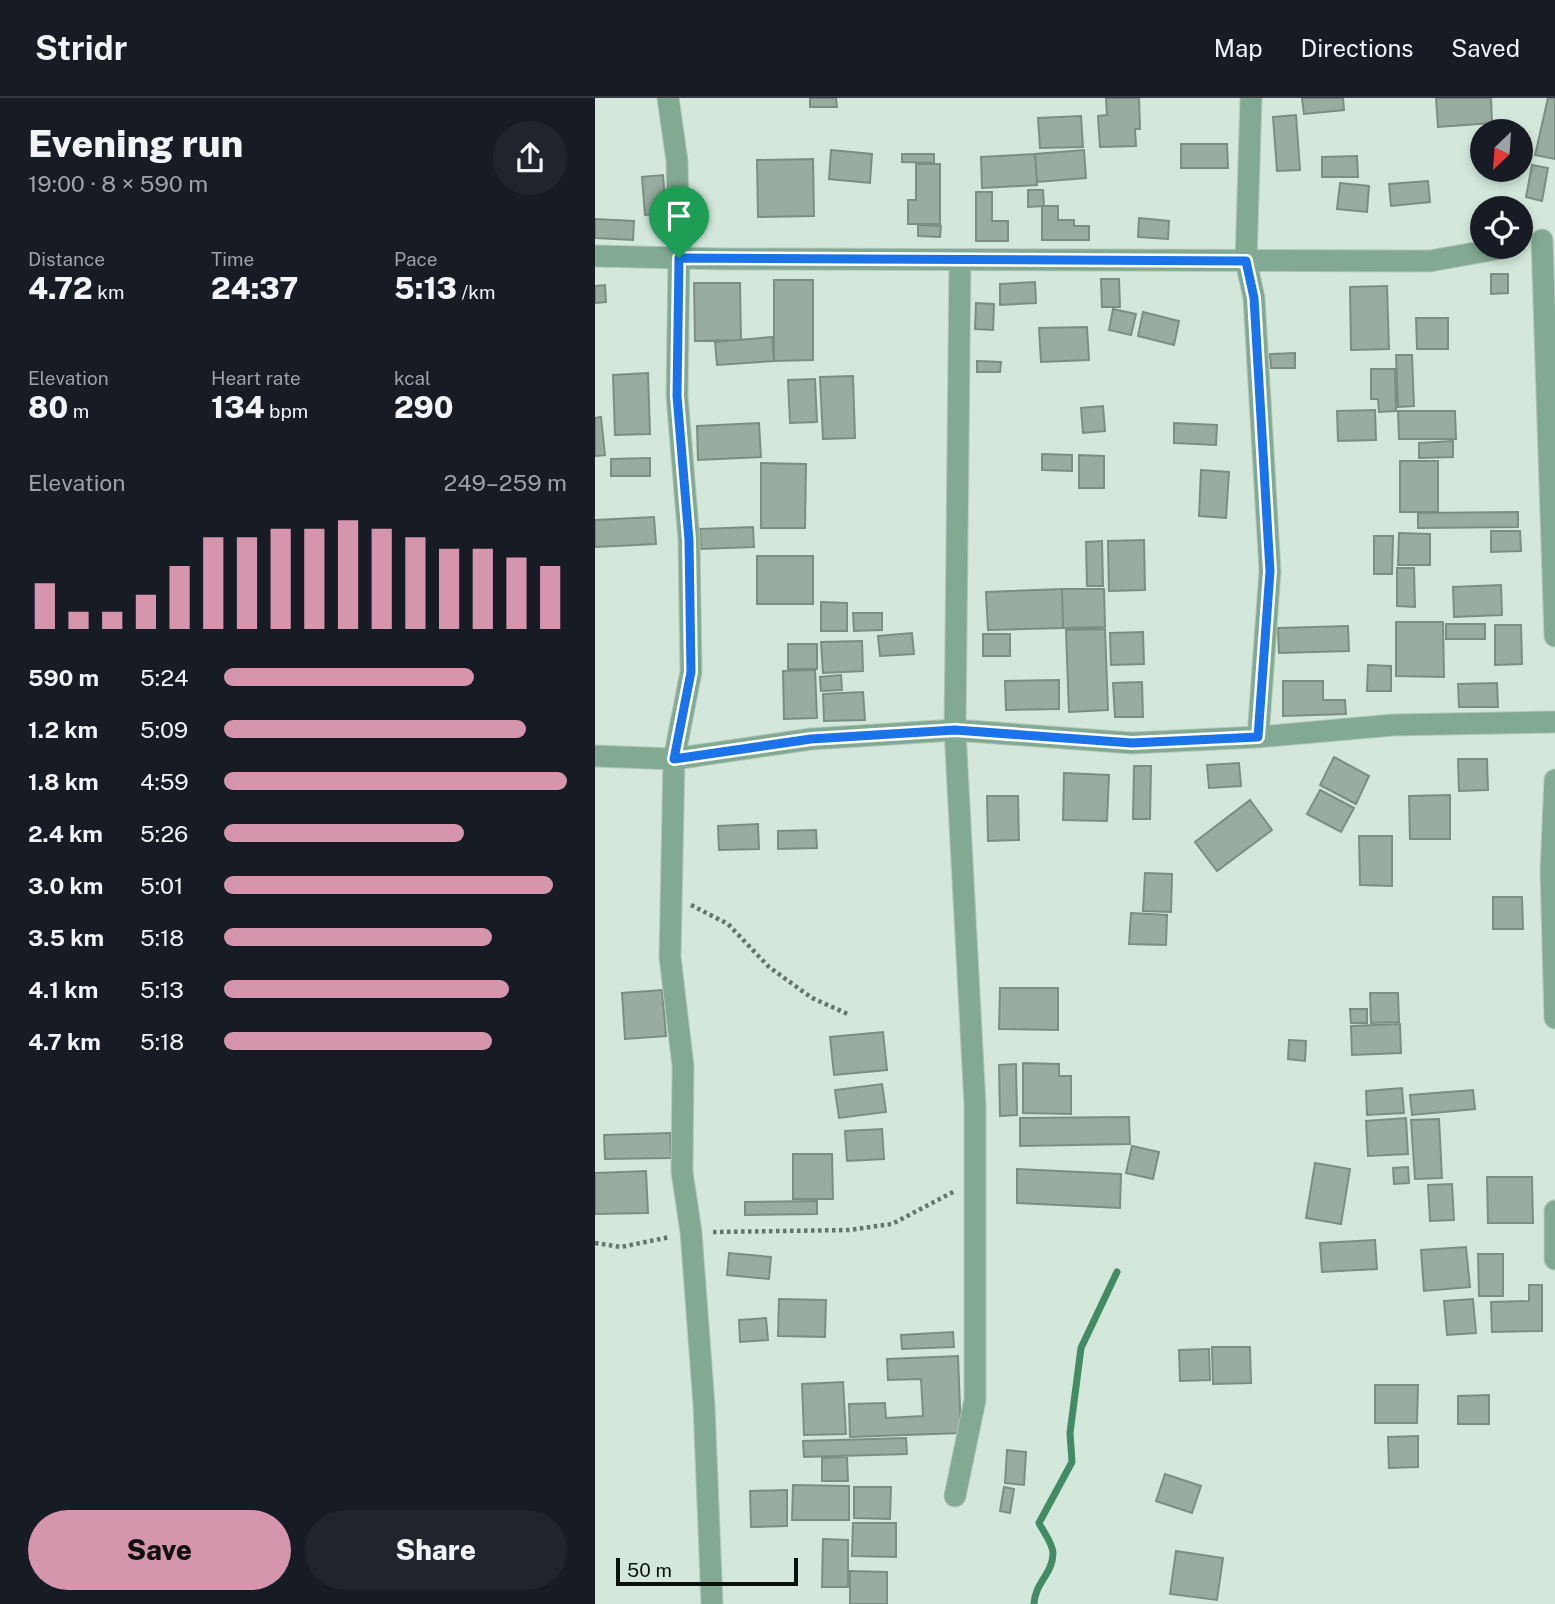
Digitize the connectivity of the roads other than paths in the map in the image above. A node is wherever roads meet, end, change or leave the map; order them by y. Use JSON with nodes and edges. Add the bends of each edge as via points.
{"nodes":[{"id":1,"x":668,"y":98,"type":"edge"},
{"id":2,"x":1251,"y":98,"type":"edge"},
{"id":3,"x":1549,"y":239,"type":"edge"},
{"id":4,"x":1470,"y":254,"type":"edge"},
{"id":5,"x":595,"y":256,"type":"edge"},
{"id":6,"x":679,"y":258,"type":"junction"},
{"id":7,"x":960,"y":260,"type":"junction"},
{"id":8,"x":1246,"y":261,"type":"junction"},
{"id":9,"x":1555,"y":636,"type":"edge"},
{"id":10,"x":1555,"y":722,"type":"edge"},
{"id":11,"x":955,"y":730,"type":"junction"},
{"id":12,"x":1258,"y":737,"type":"junction"},
{"id":13,"x":595,"y":756,"type":"edge"},
{"id":14,"x":674,"y":759,"type":"junction"},
{"id":15,"x":1555,"y":780,"type":"edge"},
{"id":16,"x":1555,"y":1018,"type":"edge"},
{"id":17,"x":1555,"y":1211,"type":"edge"},
{"id":18,"x":1555,"y":1259,"type":"edge"},
{"id":19,"x":955,"y":1496,"type":"dead end"},
{"id":20,"x":712,"y":1604,"type":"edge"}],
"edges":[{"from":1,"to":6,"type":"street","via":[[677,162]]},
{"from":2,"to":8,"type":"street"},
{"from":3,"to":9,"type":"street"},
{"from":4,"to":8,"type":"street","via":[[1430,261]]},
{"from":5,"to":6,"type":"street"},
{"from":6,"to":7,"type":"street"},
{"from":6,"to":14,"type":"street","via":[[677,396],[689,540],[691,672]]},
{"from":7,"to":8,"type":"street"},
{"from":7,"to":11,"type":"street"},
{"from":8,"to":12,"type":"street","via":[[1254,298],[1270,571]]},
{"from":10,"to":12,"type":"street","via":[[1393,725]]},
{"from":11,"to":12,"type":"street","via":[[1132,743]]},
{"from":11,"to":14,"type":"street","via":[[811,739]]},
{"from":11,"to":19,"type":"street","via":[[975,1105],[975,1400]]},
{"from":13,"to":14,"type":"street"},
{"from":14,"to":20,"type":"street","via":[[670,957],[683,1066],[681,1172],[691,1232],[704,1405]]},
{"from":15,"to":16,"type":"street","via":[[1551,871]]},
{"from":17,"to":18,"type":"street"}]}
